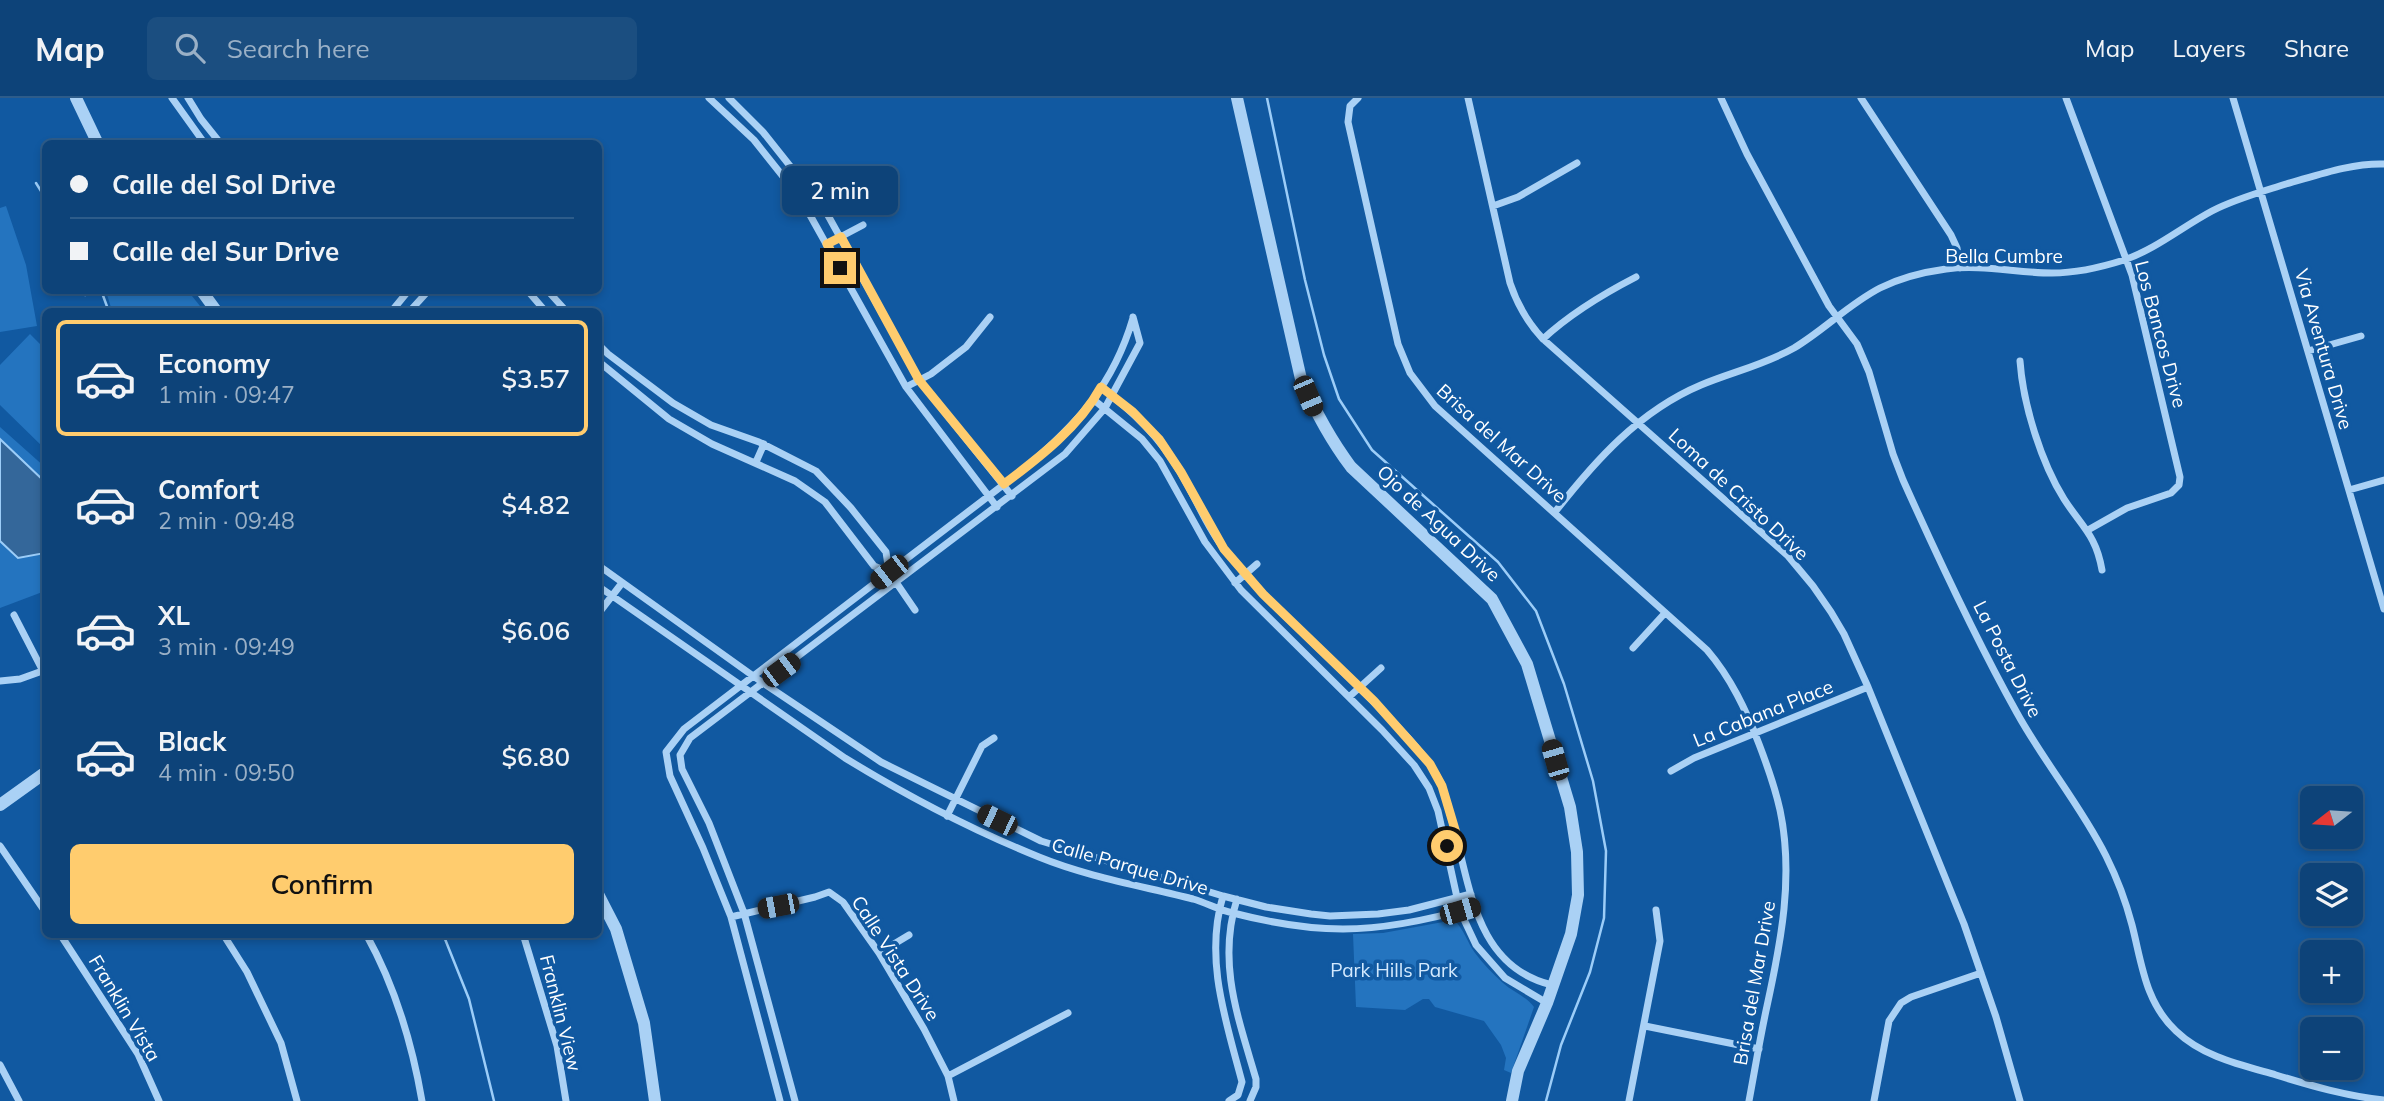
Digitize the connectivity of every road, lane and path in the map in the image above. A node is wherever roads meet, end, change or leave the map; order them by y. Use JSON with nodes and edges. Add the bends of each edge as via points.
{"nodes":[{"id":1,"x":76,"y":98,"type":"edge"},
{"id":2,"x":172,"y":98,"type":"edge"},
{"id":3,"x":188,"y":98,"type":"edge"},
{"id":4,"x":709,"y":98,"type":"edge"},
{"id":5,"x":729,"y":98,"type":"edge"},
{"id":6,"x":1237,"y":98,"type":"edge"},
{"id":7,"x":1357,"y":98,"type":"edge"},
{"id":8,"x":1468,"y":98,"type":"edge"},
{"id":9,"x":1721,"y":98,"type":"edge"},
{"id":10,"x":1861,"y":98,"type":"edge"},
{"id":11,"x":2066,"y":98,"type":"edge"},
{"id":12,"x":2233,"y":98,"type":"edge"},
{"id":13,"x":763,"y":132,"type":"junction"},
{"id":14,"x":97,"y":140,"type":"edge"},
{"id":15,"x":202,"y":140,"type":"edge"},
{"id":16,"x":219,"y":140,"type":"edge"},
{"id":17,"x":754,"y":140,"type":"junction"},
{"id":18,"x":1577,"y":163,"type":"dead end"},
{"id":19,"x":2384,"y":164,"type":"edge"},
{"id":20,"x":2261,"y":192,"type":"junction"},
{"id":21,"x":1493,"y":206,"type":"junction"},
{"id":22,"x":863,"y":225,"type":"dead end"},
{"id":23,"x":841,"y":237,"type":"junction"},
{"id":24,"x":827,"y":244,"type":"junction"},
{"id":25,"x":2126,"y":259,"type":"junction"},
{"id":26,"x":1960,"y":268,"type":"junction"},
{"id":27,"x":1636,"y":277,"type":"dead end"},
{"id":28,"x":204,"y":294,"type":"edge"},
{"id":29,"x":407,"y":294,"type":"edge"},
{"id":30,"x":425,"y":294,"type":"edge"},
{"id":31,"x":530,"y":294,"type":"edge"},
{"id":32,"x":551,"y":294,"type":"edge"},
{"id":33,"x":215,"y":308,"type":"edge"},
{"id":34,"x":394,"y":308,"type":"edge"},
{"id":35,"x":413,"y":308,"type":"edge"},
{"id":36,"x":543,"y":308,"type":"edge"},
{"id":37,"x":563,"y":308,"type":"edge"},
{"id":38,"x":990,"y":317,"type":"dead end"},
{"id":39,"x":1839,"y":317,"type":"junction"},
{"id":40,"x":2361,"y":336,"type":"dead end"},
{"id":41,"x":1544,"y":339,"type":"junction"},
{"id":42,"x":602,"y":348,"type":"edge"},
{"id":43,"x":2308,"y":351,"type":"junction"},
{"id":44,"x":608,"y":354,"type":"junction"},
{"id":45,"x":602,"y":359,"type":"edge"},
{"id":46,"x":2020,"y":361,"type":"dead end"},
{"id":47,"x":602,"y":363,"type":"edge"},
{"id":48,"x":919,"y":380,"type":"junction"},
{"id":49,"x":906,"y":387,"type":"junction"},
{"id":50,"x":1101,"y":387,"type":"junction"},
{"id":51,"x":1112,"y":395,"type":"junction"},
{"id":52,"x":1094,"y":400,"type":"junction"},
{"id":53,"x":1105,"y":408,"type":"junction"},
{"id":54,"x":1637,"y":422,"type":"junction"},
{"id":55,"x":764,"y":444,"type":"junction"},
{"id":56,"x":756,"y":462,"type":"junction"},
{"id":57,"x":2384,"y":480,"type":"edge"},
{"id":58,"x":1004,"y":484,"type":"junction"},
{"id":59,"x":2349,"y":490,"type":"junction"},
{"id":60,"x":1193,"y":495,"type":"junction"},
{"id":61,"x":988,"y":496,"type":"junction"},
{"id":62,"x":1012,"y":496,"type":"junction"},
{"id":63,"x":1183,"y":500,"type":"junction"},
{"id":64,"x":997,"y":507,"type":"junction"},
{"id":65,"x":1555,"y":512,"type":"junction"},
{"id":66,"x":2088,"y":530,"type":"junction"},
{"id":67,"x":1256,"y":564,"type":"dead end"},
{"id":68,"x":602,"y":568,"type":"edge"},
{"id":69,"x":2102,"y":570,"type":"dead end"},
{"id":70,"x":889,"y":572,"type":"junction"},
{"id":71,"x":1246,"y":574,"type":"junction"},
{"id":72,"x":622,"y":583,"type":"junction"},
{"id":73,"x":896,"y":583,"type":"junction"},
{"id":74,"x":1235,"y":583,"type":"junction"},
{"id":75,"x":602,"y":589,"type":"edge"},
{"id":76,"x":613,"y":596,"type":"junction"},
{"id":77,"x":602,"y":609,"type":"edge"},
{"id":78,"x":2384,"y":609,"type":"edge"},
{"id":79,"x":915,"y":610,"type":"dead end"},
{"id":80,"x":1665,"y":613,"type":"junction"},
{"id":81,"x":14,"y":615,"type":"dead end"},
{"id":82,"x":810,"y":633,"type":"junction"},
{"id":83,"x":706,"y":642,"type":"junction"},
{"id":84,"x":818,"y":642,"type":"junction"},
{"id":85,"x":1633,"y":648,"type":"dead end"},
{"id":86,"x":698,"y":653,"type":"junction"},
{"id":87,"x":42,"y":666,"type":"edge"},
{"id":88,"x":1381,"y":668,"type":"dead end"},
{"id":89,"x":42,"y":673,"type":"edge"},
{"id":90,"x":754,"y":677,"type":"junction"},
{"id":91,"x":0,"y":681,"type":"edge"},
{"id":92,"x":763,"y":683,"type":"junction"},
{"id":93,"x":742,"y":685,"type":"junction"},
{"id":94,"x":1359,"y":686,"type":"junction"},
{"id":95,"x":1867,"y":687,"type":"junction"},
{"id":96,"x":751,"y":692,"type":"junction"},
{"id":97,"x":1349,"y":697,"type":"junction"},
{"id":98,"x":1754,"y":733,"type":"junction"},
{"id":99,"x":994,"y":738,"type":"dead end"},
{"id":100,"x":855,"y":745,"type":"junction"},
{"id":101,"x":666,"y":752,"type":"junction"},
{"id":102,"x":680,"y":755,"type":"junction"},
{"id":103,"x":845,"y":758,"type":"junction"},
{"id":104,"x":1671,"y":771,"type":"dead end"},
{"id":105,"x":42,"y":775,"type":"edge"},
{"id":106,"x":954,"y":799,"type":"junction"},
{"id":107,"x":0,"y":805,"type":"edge"},
{"id":108,"x":947,"y":816,"type":"junction"},
{"id":109,"x":1459,"y":843,"type":"junction"},
{"id":110,"x":0,"y":846,"type":"edge"},
{"id":111,"x":1447,"y":846,"type":"junction"},
{"id":112,"x":1092,"y":856,"type":"junction"},
{"id":113,"x":1087,"y":872,"type":"junction"},
{"id":114,"x":1471,"y":894,"type":"junction"},
{"id":115,"x":1223,"y":896,"type":"junction"},
{"id":116,"x":1457,"y":898,"type":"junction"},
{"id":117,"x":1237,"y":899,"type":"junction"},
{"id":118,"x":602,"y":902,"type":"edge"},
{"id":119,"x":42,"y":907,"type":"edge"},
{"id":120,"x":1474,"y":907,"type":"junction"},
{"id":121,"x":1219,"y":908,"type":"junction"},
{"id":122,"x":1656,"y":910,"type":"dead end"},
{"id":123,"x":1460,"y":911,"type":"junction"},
{"id":124,"x":744,"y":913,"type":"junction"},
{"id":125,"x":1233,"y":913,"type":"junction"},
{"id":126,"x":1311,"y":914,"type":"junction"},
{"id":127,"x":1378,"y":914,"type":"junction"},
{"id":128,"x":731,"y":917,"type":"junction"},
{"id":129,"x":1310,"y":927,"type":"junction"},
{"id":130,"x":1381,"y":927,"type":"junction"},
{"id":131,"x":909,"y":935,"type":"dead end"},
{"id":132,"x":63,"y":938,"type":"edge"},
{"id":133,"x":226,"y":938,"type":"edge"},
{"id":134,"x":368,"y":938,"type":"edge"},
{"id":135,"x":524,"y":938,"type":"edge"},
{"id":136,"x":878,"y":953,"type":"junction"},
{"id":137,"x":1981,"y":973,"type":"junction"},
{"id":138,"x":1552,"y":985,"type":"junction"},
{"id":139,"x":1233,"y":996,"type":"junction"},
{"id":140,"x":1220,"y":999,"type":"junction"},
{"id":141,"x":1546,"y":1003,"type":"junction"},
{"id":142,"x":1068,"y":1013,"type":"dead end"},
{"id":143,"x":1645,"y":1026,"type":"junction"},
{"id":144,"x":780,"y":1044,"type":"junction"},
{"id":145,"x":766,"y":1047,"type":"junction"},
{"id":146,"x":1759,"y":1049,"type":"junction"},
{"id":147,"x":0,"y":1065,"type":"edge"},
{"id":148,"x":948,"y":1076,"type":"junction"},
{"id":149,"x":1240,"y":1093,"type":"junction"},
{"id":150,"x":1252,"y":1099,"type":"edge"},
{"id":151,"x":2384,"y":1100,"type":"edge"},
{"id":152,"x":19,"y":1101,"type":"edge"},
{"id":153,"x":159,"y":1101,"type":"edge"},
{"id":154,"x":297,"y":1101,"type":"edge"},
{"id":155,"x":422,"y":1101,"type":"edge"},
{"id":156,"x":566,"y":1101,"type":"edge"},
{"id":157,"x":655,"y":1101,"type":"edge"},
{"id":158,"x":780,"y":1101,"type":"edge"},
{"id":159,"x":795,"y":1101,"type":"edge"},
{"id":160,"x":954,"y":1101,"type":"edge"},
{"id":161,"x":1229,"y":1101,"type":"edge"},
{"id":162,"x":1512,"y":1101,"type":"edge"},
{"id":163,"x":1629,"y":1101,"type":"edge"},
{"id":164,"x":1749,"y":1101,"type":"edge"},
{"id":165,"x":1874,"y":1101,"type":"edge"},
{"id":166,"x":2020,"y":1101,"type":"edge"}],
"edges":[{"from":1,"to":14,"type":"street"},
{"from":2,"to":15,"type":"street"},
{"from":3,"to":16,"type":"street"},
{"from":4,"to":17,"type":"street"},
{"from":5,"to":13,"type":"street"},
{"from":6,"to":138,"type":"street","name":"Ojo de Agua Drive","via":[[1301,379],[1316,414],[1351,467],[1492,599],[1527,664],[1570,807],[1577,852],[1578,895],[1571,934]]},
{"from":7,"to":65,"type":"street","name":"Brisa del Mar Drive","via":[[1350,106],[1348,122],[1405,364],[1435,406]]},
{"from":8,"to":21,"type":"street","name":"Loma de Cristo Drive"},
{"from":9,"to":39,"type":"street","name":"La Posta Drive","via":[[1747,154]]},
{"from":10,"to":26,"type":"street","via":[[1951,235]]},
{"from":11,"to":25,"type":"street","name":"Los Bancos Drive"},
{"from":12,"to":20,"type":"street","name":"Via Aventura Drive"},
{"from":13,"to":17,"type":"street"},
{"from":13,"to":23,"type":"street"},
{"from":17,"to":24,"type":"street","via":[[801,199]]},
{"from":18,"to":21,"type":"street"},
{"from":19,"to":20,"type":"street","name":"Bella Cumbre","via":[[2351,167]]},
{"from":20,"to":25,"type":"street","name":"Bella Cumbre","via":[[2216,209]]},
{"from":20,"to":43,"type":"street","name":"Via Aventura Drive"},
{"from":21,"to":41,"type":"street","name":"Loma de Cristo Drive","via":[[1515,298]]},
{"from":22,"to":23,"type":"street"},
{"from":23,"to":24,"type":"street"},
{"from":23,"to":48,"type":"street"},
{"from":24,"to":49,"type":"street"},
{"from":25,"to":26,"type":"street","name":"Bella Cumbre","via":[[2053,273]]},
{"from":25,"to":66,"type":"street","name":"Los Bancos Drive","via":[[2180,481],[2171,492],[2127,508]]},
{"from":26,"to":39,"type":"street","name":"Bella Cumbre","via":[[1884,286]]},
{"from":27,"to":41,"type":"street","via":[[1589,304]]},
{"from":28,"to":33,"type":"street"},
{"from":29,"to":34,"type":"street"},
{"from":30,"to":35,"type":"street"},
{"from":31,"to":36,"type":"street"},
{"from":32,"to":37,"type":"street"},
{"from":38,"to":48,"type":"street","via":[[966,347]]},
{"from":39,"to":54,"type":"street","name":"Bella Cumbre","via":[[1783,354],[1692,389]]},
{"from":39,"to":151,"type":"street","name":"La Posta Drive","via":[[1865,362],[1903,480],[1990,663],[2118,882],[2148,992],[2166,1021],[2191,1044],[2229,1061],[2329,1092]]},
{"from":40,"to":43,"type":"street"},
{"from":41,"to":54,"type":"street","name":"Loma de Cristo Drive"},
{"from":42,"to":44,"type":"street"},
{"from":43,"to":59,"type":"street","name":"Via Aventura Drive"},
{"from":44,"to":45,"type":"street"},
{"from":44,"to":55,"type":"street","via":[[711,425]]},
{"from":46,"to":66,"type":"street","via":[[2045,460],[2064,499]]},
{"from":47,"to":56,"type":"street","via":[[669,419]]},
{"from":48,"to":49,"type":"street"},
{"from":48,"to":58,"type":"street"},
{"from":49,"to":61,"type":"street"},
{"from":50,"to":51,"type":"street"},
{"from":50,"to":51,"type":"street","via":[[1124,348],[1133,317],[1140,343]]},
{"from":50,"to":52,"type":"street"},
{"from":51,"to":53,"type":"street"},
{"from":51,"to":60,"type":"street","via":[[1159,439]]},
{"from":52,"to":53,"type":"street"},
{"from":52,"to":58,"type":"street","via":[[1063,436]]},
{"from":53,"to":62,"type":"street","via":[[1065,454]]},
{"from":53,"to":63,"type":"street","via":[[1142,439]]},
{"from":54,"to":65,"type":"street","name":"Bella Cumbre"},
{"from":54,"to":95,"type":"street","name":"Loma de Cristo Drive","via":[[1788,556],[1831,612]]},
{"from":55,"to":56,"type":"street"},
{"from":55,"to":70,"type":"street","via":[[816,471],[886,552]]},
{"from":56,"to":70,"type":"street","via":[[825,502],[874,566]]},
{"from":57,"to":59,"type":"street"},
{"from":58,"to":61,"type":"street"},
{"from":58,"to":62,"type":"street"},
{"from":59,"to":78,"type":"street","name":"Via Aventura Drive"},
{"from":60,"to":63,"type":"street"},
{"from":60,"to":71,"type":"street","via":[[1218,540]]},
{"from":61,"to":64,"type":"street"},
{"from":61,"to":70,"type":"street"},
{"from":62,"to":64,"type":"street"},
{"from":63,"to":74,"type":"street","via":[[1205,542]]},
{"from":64,"to":73,"type":"street"},
{"from":65,"to":80,"type":"street","name":"Brisa del Mar Drive"},
{"from":66,"to":69,"type":"street"},
{"from":67,"to":71,"type":"street"},
{"from":68,"to":72,"type":"street","name":"Calle Parque Drive"},
{"from":70,"to":73,"type":"street"},
{"from":70,"to":82,"type":"street"},
{"from":71,"to":74,"type":"street"},
{"from":71,"to":94,"type":"street"},
{"from":72,"to":76,"type":"street"},
{"from":72,"to":83,"type":"street","name":"Calle Parque Drive"},
{"from":73,"to":79,"type":"street"},
{"from":73,"to":84,"type":"street"},
{"from":74,"to":97,"type":"street"},
{"from":75,"to":76,"type":"street","name":"Calle Parque Drive"},
{"from":76,"to":77,"type":"street"},
{"from":76,"to":86,"type":"street","name":"Calle Parque Drive"},
{"from":80,"to":85,"type":"street"},
{"from":80,"to":98,"type":"street","name":"Brisa del Mar Drive","via":[[1715,659]]},
{"from":81,"to":87,"type":"street"},
{"from":82,"to":84,"type":"street"},
{"from":82,"to":90,"type":"street"},
{"from":83,"to":86,"type":"street"},
{"from":83,"to":90,"type":"street","name":"Calle Parque Drive"},
{"from":84,"to":92,"type":"street"},
{"from":86,"to":93,"type":"street","name":"Calle Parque Drive"},
{"from":88,"to":94,"type":"street"},
{"from":89,"to":91,"type":"street"},
{"from":90,"to":92,"type":"street","name":"Calle Parque Drive"},
{"from":90,"to":93,"type":"street"},
{"from":92,"to":96,"type":"street"},
{"from":92,"to":100,"type":"street","name":"Calle Parque Drive"},
{"from":93,"to":96,"type":"street","name":"Calle Parque Drive"},
{"from":93,"to":101,"type":"street","via":[[684,729]]},
{"from":94,"to":97,"type":"street"},
{"from":94,"to":109,"type":"street","via":[[1430,764],[1442,786]]},
{"from":95,"to":98,"type":"street","name":"La Cabana Place"},
{"from":95,"to":137,"type":"street","name":"Loma de Cristo Drive"},
{"from":96,"to":102,"type":"street","via":[[690,738]]},
{"from":96,"to":103,"type":"street","name":"Calle Parque Drive"},
{"from":97,"to":111,"type":"street","via":[[1414,765],[1429,788]]},
{"from":98,"to":104,"type":"street","name":"La Cabana Place"},
{"from":98,"to":146,"type":"street","name":"Brisa del Mar Drive","via":[[1780,809],[1786,870],[1780,942]]},
{"from":99,"to":106,"type":"street","via":[[982,747]]},
{"from":100,"to":103,"type":"street"},
{"from":100,"to":106,"type":"street","name":"Calle Parque Drive"},
{"from":101,"to":102,"type":"street"},
{"from":101,"to":128,"type":"street","via":[[670,776]]},
{"from":102,"to":124,"type":"street"},
{"from":103,"to":108,"type":"street","name":"Calle Parque Drive"},
{"from":105,"to":107,"type":"street"},
{"from":106,"to":108,"type":"street"},
{"from":106,"to":112,"type":"street","name":"Calle Parque Drive","via":[[1041,841]]},
{"from":108,"to":113,"type":"street","name":"Calle Parque Drive","via":[[1040,858]]},
{"from":109,"to":111,"type":"street"},
{"from":109,"to":114,"type":"street"},
{"from":110,"to":119,"type":"street"},
{"from":111,"to":116,"type":"street"},
{"from":112,"to":113,"type":"street"},
{"from":112,"to":115,"type":"street","name":"Calle Parque Drive"},
{"from":113,"to":121,"type":"street","name":"Calle Parque Drive"},
{"from":114,"to":116,"type":"street","name":"Calle Parque Drive"},
{"from":114,"to":120,"type":"street"},
{"from":115,"to":117,"type":"street","name":"Calle Parque Drive"},
{"from":115,"to":121,"type":"street"},
{"from":116,"to":123,"type":"street"},
{"from":116,"to":127,"type":"street","name":"Calle Parque Drive"},
{"from":117,"to":125,"type":"street"},
{"from":117,"to":126,"type":"street","name":"Calle Parque Drive"},
{"from":118,"to":157,"type":"street","via":[[616,929],[645,1023]]},
{"from":120,"to":123,"type":"street","name":"Calle Parque Drive"},
{"from":120,"to":138,"type":"street","via":[[1491,943],[1506,960],[1525,975]]},
{"from":121,"to":125,"type":"street","name":"Calle Parque Drive"},
{"from":121,"to":140,"type":"street","via":[[1214,951]]},
{"from":122,"to":143,"type":"street","via":[[1660,941]]},
{"from":123,"to":130,"type":"street","name":"Calle Parque Drive"},
{"from":123,"to":141,"type":"street","via":[[1476,945],[1493,966]]},
{"from":124,"to":128,"type":"street","name":"Calle Vista Drive"},
{"from":124,"to":136,"type":"street","name":"Calle Vista Drive","via":[[829,892],[843,902]]},
{"from":124,"to":144,"type":"street"},
{"from":125,"to":129,"type":"street","name":"Calle Parque Drive"},
{"from":125,"to":139,"type":"street","via":[[1227,947]]},
{"from":126,"to":127,"type":"street","name":"Calle Parque Drive"},
{"from":126,"to":129,"type":"street"},
{"from":127,"to":130,"type":"street"},
{"from":128,"to":145,"type":"street"},
{"from":129,"to":130,"type":"street","name":"Calle Parque Drive"},
{"from":131,"to":136,"type":"street"},
{"from":132,"to":153,"type":"street","name":"Franklin Vista","via":[[138,1054]]},
{"from":133,"to":154,"type":"street","via":[[281,1043]]},
{"from":134,"to":155,"type":"street","via":[[399,1004]]},
{"from":135,"to":156,"type":"street","name":"Franklin View","via":[[557,1046]]},
{"from":136,"to":148,"type":"street","name":"Calle Vista Drive"},
{"from":137,"to":165,"type":"street","via":[[1911,997],[1895,1010]]},
{"from":137,"to":166,"type":"street","name":"Loma de Cristo Drive"},
{"from":138,"to":141,"type":"street","name":"Ojo de Agua Drive"},
{"from":139,"to":140,"type":"street"},
{"from":139,"to":150,"type":"street","via":[[1256,1079]]},
{"from":140,"to":149,"type":"street","via":[[1242,1082]]},
{"from":141,"to":162,"type":"street","name":"Ojo de Agua Drive","via":[[1518,1071]]},
{"from":142,"to":148,"type":"street"},
{"from":143,"to":146,"type":"street"},
{"from":143,"to":163,"type":"street"},
{"from":144,"to":145,"type":"street"},
{"from":144,"to":159,"type":"street"},
{"from":145,"to":158,"type":"street"},
{"from":146,"to":164,"type":"street","name":"Brisa del Mar Drive"},
{"from":147,"to":152,"type":"street"},
{"from":148,"to":160,"type":"street","name":"Calle Vista Drive"},
{"from":149,"to":150,"type":"street"},
{"from":149,"to":161,"type":"street"}]}
